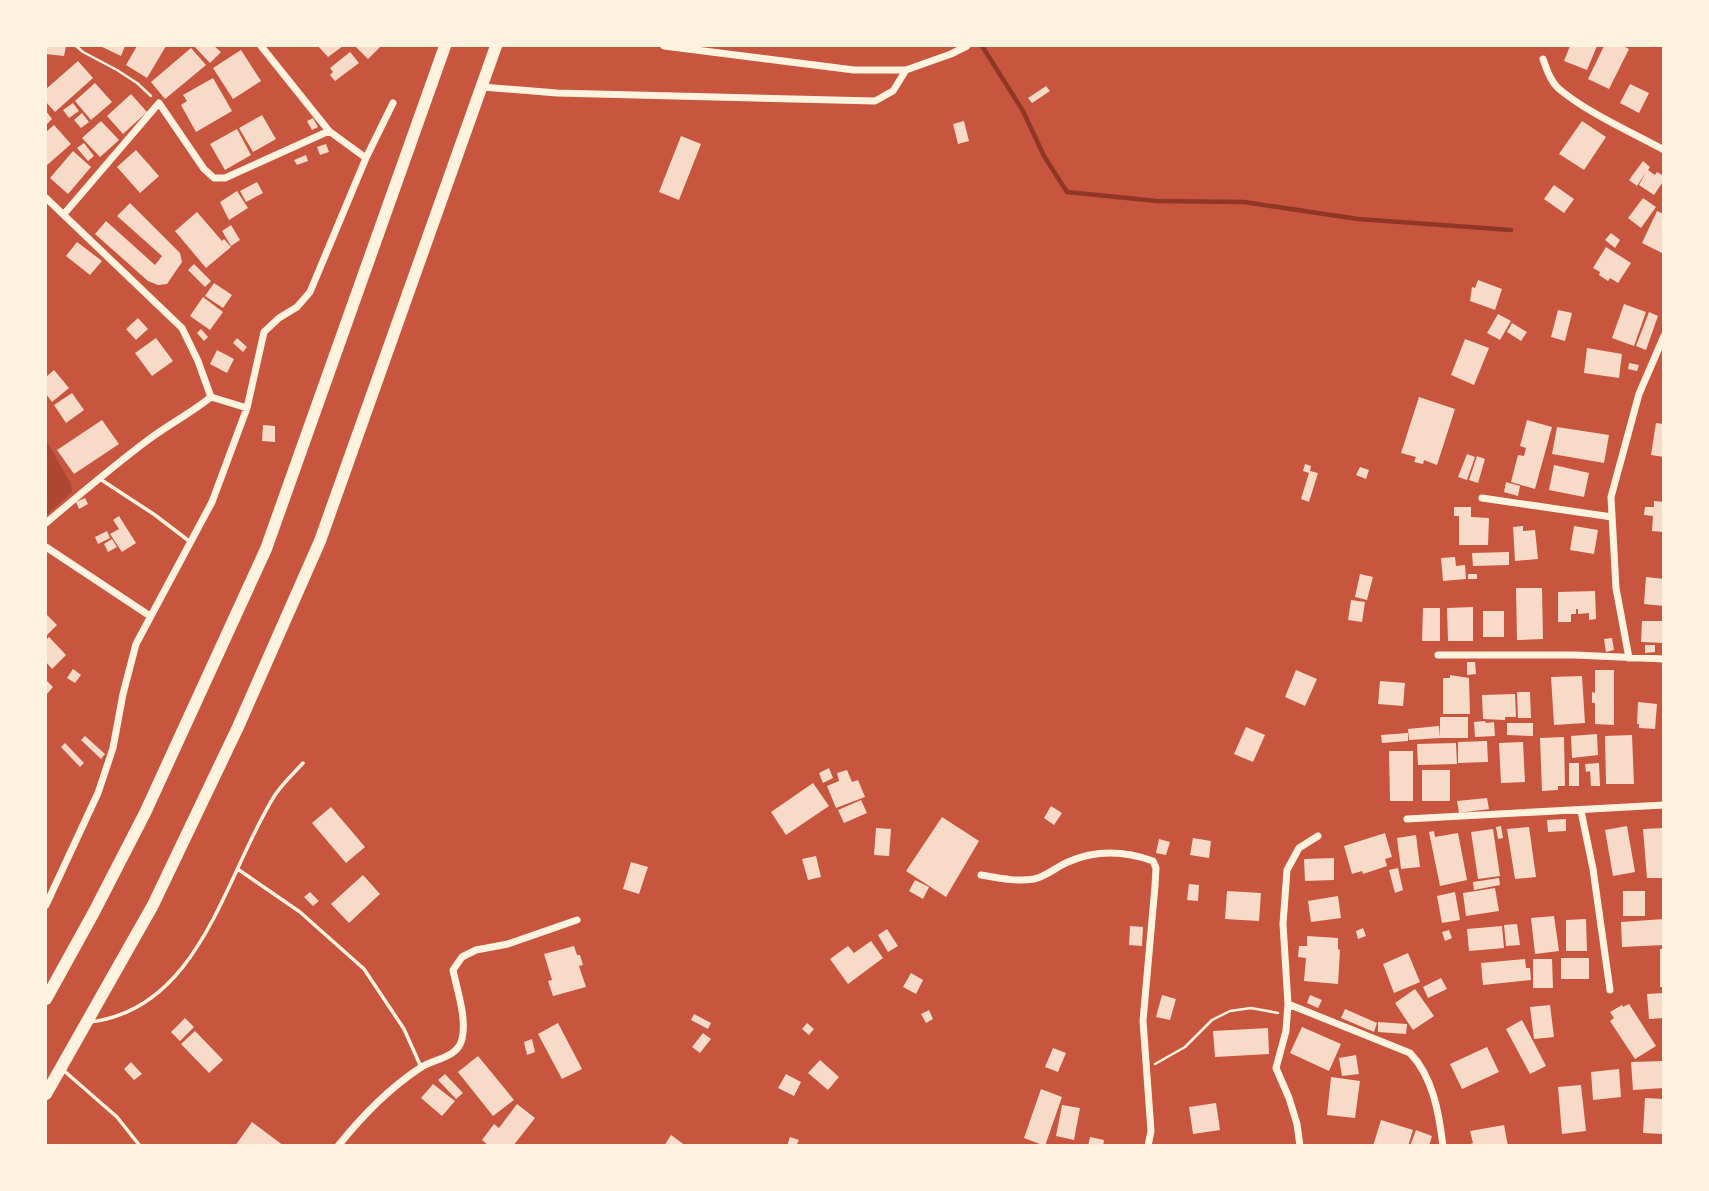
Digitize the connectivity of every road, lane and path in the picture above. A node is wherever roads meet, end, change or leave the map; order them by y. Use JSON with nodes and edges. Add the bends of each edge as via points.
{"nodes":[{"id":1,"x":76,"y":46,"type":"edge"},
{"id":2,"x":261,"y":46,"type":"edge"},
{"id":3,"x":445,"y":46,"type":"edge"},
{"id":4,"x":496,"y":46,"type":"edge"},
{"id":5,"x":664,"y":46,"type":"edge"},
{"id":6,"x":967,"y":46,"type":"edge"},
{"id":7,"x":1543,"y":59,"type":"dead end"},
{"id":8,"x":906,"y":70,"type":"junction"},
{"id":9,"x":482,"y":87,"type":"junction"},
{"id":10,"x":159,"y":103,"type":"junction"},
{"id":11,"x":393,"y":103,"type":"dead end"},
{"id":12,"x":329,"y":131,"type":"junction"},
{"id":13,"x":1664,"y":150,"type":"edge"},
{"id":14,"x":366,"y":158,"type":"junction"},
{"id":15,"x":46,"y":198,"type":"edge"},
{"id":16,"x":64,"y":214,"type":"junction"},
{"id":17,"x":1664,"y":336,"type":"edge"},
{"id":18,"x":211,"y":397,"type":"junction"},
{"id":19,"x":247,"y":408,"type":"junction"},
{"id":20,"x":99,"y":478,"type":"junction"},
{"id":21,"x":1482,"y":498,"type":"dead end"},
{"id":22,"x":1612,"y":517,"type":"junction"},
{"id":23,"x":46,"y":523,"type":"edge"},
{"id":24,"x":189,"y":542,"type":"junction"},
{"id":25,"x":46,"y":547,"type":"edge"},
{"id":26,"x":150,"y":616,"type":"junction"},
{"id":27,"x":1438,"y":655,"type":"dead end"},
{"id":28,"x":1629,"y":657,"type":"junction"},
{"id":29,"x":1664,"y":659,"type":"edge"},
{"id":30,"x":303,"y":763,"type":"dead end"},
{"id":31,"x":1664,"y":805,"type":"edge"},
{"id":32,"x":1581,"y":811,"type":"junction"},
{"id":33,"x":1407,"y":819,"type":"dead end"},
{"id":34,"x":1318,"y":836,"type":"dead end"},
{"id":35,"x":239,"y":870,"type":"junction"},
{"id":36,"x":981,"y":875,"type":"dead end"},
{"id":37,"x":46,"y":905,"type":"edge"},
{"id":38,"x":577,"y":920,"type":"dead end"},
{"id":39,"x":1610,"y":990,"type":"dead end"},
{"id":40,"x":46,"y":999,"type":"edge"},
{"id":41,"x":1288,"y":1004,"type":"junction"},
{"id":42,"x":1287,"y":1015,"type":"junction"},
{"id":43,"x":88,"y":1022,"type":"junction"},
{"id":44,"x":421,"y":1067,"type":"junction"},
{"id":45,"x":61,"y":1068,"type":"junction"},
{"id":46,"x":1146,"y":1069,"type":"junction"},
{"id":47,"x":46,"y":1094,"type":"edge"},
{"id":48,"x":140,"y":1146,"type":"edge"},
{"id":49,"x":338,"y":1146,"type":"edge"},
{"id":50,"x":1148,"y":1146,"type":"edge"},
{"id":51,"x":1300,"y":1146,"type":"edge"},
{"id":52,"x":1443,"y":1146,"type":"edge"}],
"edges":[{"from":1,"to":10,"type":"path","via":[[137,83]]},
{"from":2,"to":12,"type":"street"},
{"from":3,"to":40,"type":"highway","via":[[266,549],[145,813]]},
{"from":4,"to":9,"type":"highway"},
{"from":5,"to":8,"type":"street","via":[[854,70]]},
{"from":6,"to":8,"type":"street"},
{"from":7,"to":13,"type":"street","via":[[1558,88]]},
{"from":8,"to":9,"type":"street","via":[[893,92],[875,101]]},
{"from":9,"to":43,"type":"highway","via":[[320,541],[153,905]]},
{"from":10,"to":12,"type":"street","via":[[214,178],[225,178]]},
{"from":10,"to":16,"type":"street"},
{"from":11,"to":14,"type":"street"},
{"from":12,"to":14,"type":"street"},
{"from":14,"to":19,"type":"street","via":[[310,292],[264,332]]},
{"from":15,"to":16,"type":"street"},
{"from":16,"to":18,"type":"street","via":[[182,328]]},
{"from":17,"to":22,"type":"street","via":[[1639,394],[1611,497]]},
{"from":18,"to":19,"type":"street"},
{"from":18,"to":20,"type":"street"},
{"from":19,"to":24,"type":"street","via":[[212,502]]},
{"from":20,"to":23,"type":"street"},
{"from":20,"to":24,"type":"lane"},
{"from":21,"to":22,"type":"street"},
{"from":22,"to":28,"type":"street","via":[[1616,589]]},
{"from":24,"to":26,"type":"street"},
{"from":25,"to":26,"type":"street"},
{"from":26,"to":37,"type":"street","via":[[136,644],[98,793]]},
{"from":27,"to":28,"type":"street"},
{"from":28,"to":29,"type":"street"},
{"from":30,"to":35,"type":"lane","via":[[277,792]]},
{"from":31,"to":32,"type":"street"},
{"from":32,"to":33,"type":"street"},
{"from":32,"to":39,"type":"street"},
{"from":34,"to":41,"type":"street","via":[[1299,848],[1287,870],[1283,924]]},
{"from":35,"to":43,"type":"lane","via":[[178,975],[148,1000],[114,1019]]},
{"from":35,"to":44,"type":"lane","via":[[300,912],[364,970],[404,1029]]},
{"from":36,"to":46,"type":"street","via":[[1015,881],[1037,878],[1100,852],[1153,861],[1155,886],[1143,1021]]},
{"from":38,"to":44,"type":"street","via":[[462,957],[453,970],[463,1038],[458,1049]]},
{"from":41,"to":42,"type":"street"},
{"from":41,"to":52,"type":"street","via":[[1410,1054],[1430,1082]]},
{"from":42,"to":46,"type":"path","via":[[1251,1008],[1230,1011],[1212,1020],[1185,1047]]},
{"from":42,"to":51,"type":"street","via":[[1276,1068],[1289,1098]]},
{"from":43,"to":45,"type":"highway"},
{"from":44,"to":49,"type":"street","via":[[365,1112]]},
{"from":45,"to":47,"type":"highway"},
{"from":45,"to":48,"type":"lane","via":[[117,1117]]},
{"from":46,"to":50,"type":"street"}]}
